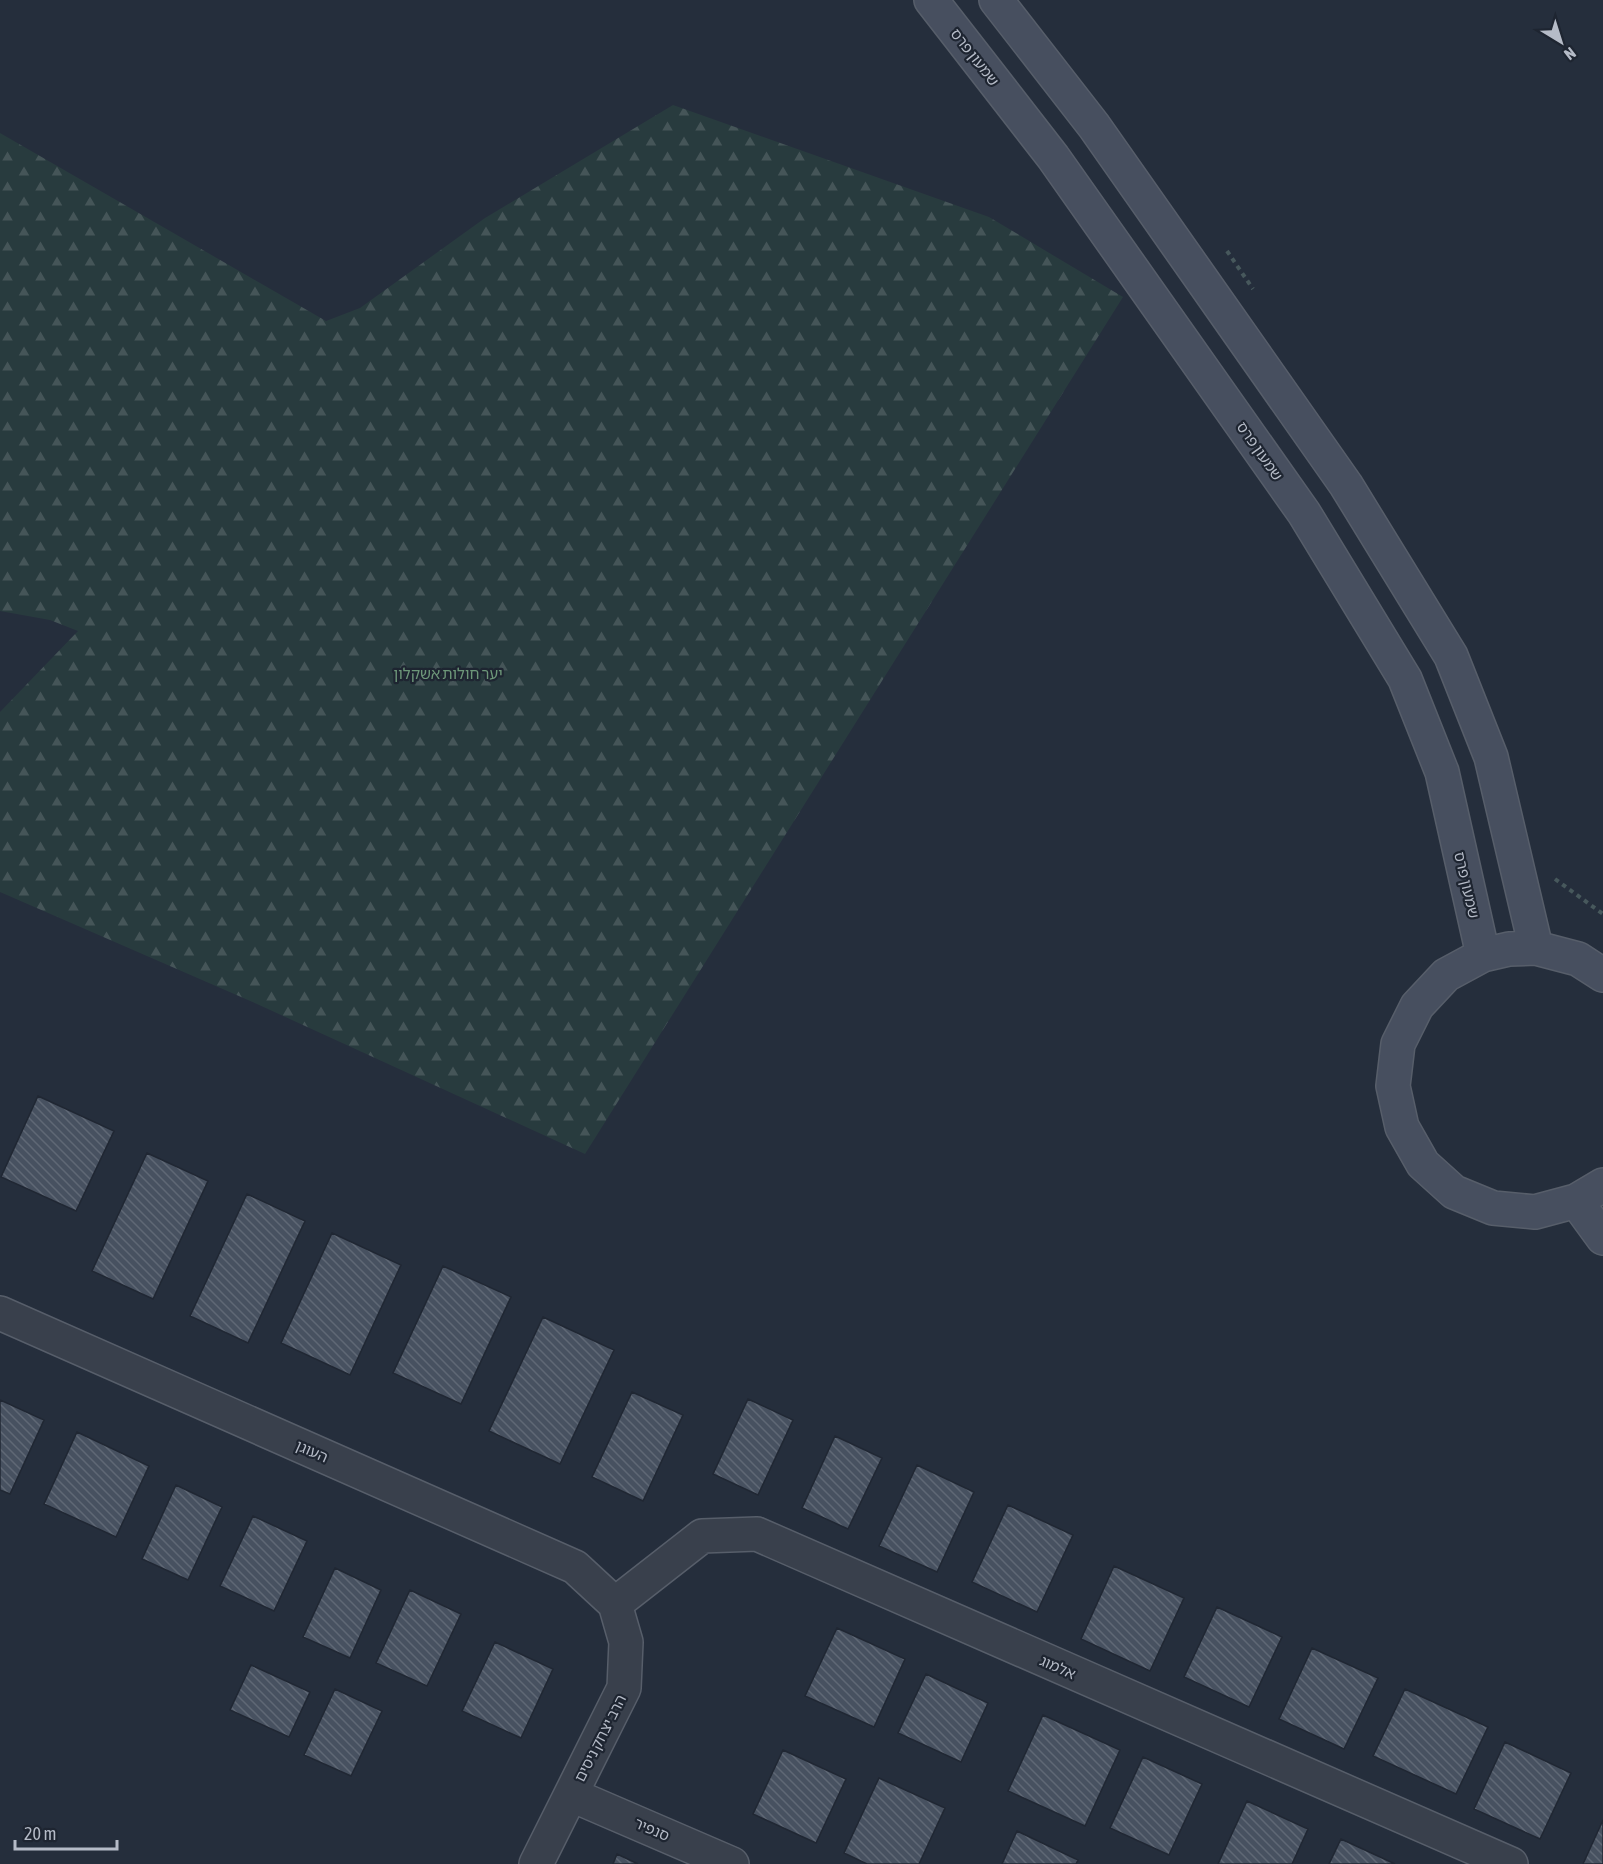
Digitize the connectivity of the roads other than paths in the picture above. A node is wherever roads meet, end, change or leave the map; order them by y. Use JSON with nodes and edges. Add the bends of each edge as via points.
{"nodes":[{"id":1,"x":931,"y":0,"type":"edge"},
{"id":2,"x":996,"y":0,"type":"edge"},
{"id":3,"x":1536,"y":948,"type":"junction"},
{"id":4,"x":1483,"y":955,"type":"junction"},
{"id":5,"x":1603,"y":975,"type":"edge"},
{"id":6,"x":1590,"y":1193,"type":"edge"},
{"id":7,"x":1603,"y":1238,"type":"edge"},
{"id":8,"x":0,"y":1313,"type":"edge"},
{"id":9,"x":615,"y":1604,"type":"junction"},
{"id":10,"x":572,"y":1794,"type":"junction"},
{"id":11,"x":536,"y":1864,"type":"edge"},
{"id":12,"x":732,"y":1864,"type":"edge"},
{"id":13,"x":1511,"y":1864,"type":"edge"}],
"edges":[{"from":1,"to":4,"type":"main road","name":"שמעון פרס","via":[[1053,157],[1304,513],[1405,679],[1442,772]]},
{"from":2,"to":3,"type":"main road","via":[[1094,126],[1340,475],[1451,656],[1491,756]]},
{"from":3,"to":4,"type":"main road"},
{"from":3,"to":5,"type":"main road","via":[[1578,959]]},
{"from":4,"to":6,"type":"main road","via":[[1446,975],[1416,1006],[1398,1044],[1393,1086],[1401,1127],[1423,1164],[1454,1192],[1493,1208],[1535,1212]]},
{"from":6,"to":7,"type":"main road"},
{"from":8,"to":9,"type":"street","name":"העוגן","via":[[575,1567]]},
{"from":9,"to":10,"type":"street","name":"הרב יצחק ניסים","via":[[626,1642],[624,1689]]},
{"from":9,"to":13,"type":"street","name":"אלמוג","via":[[702,1536],[757,1534]]},
{"from":10,"to":11,"type":"street","name":"הרב יצחק ניסים"},
{"from":10,"to":12,"type":"street","name":"סנפיר"}]}
